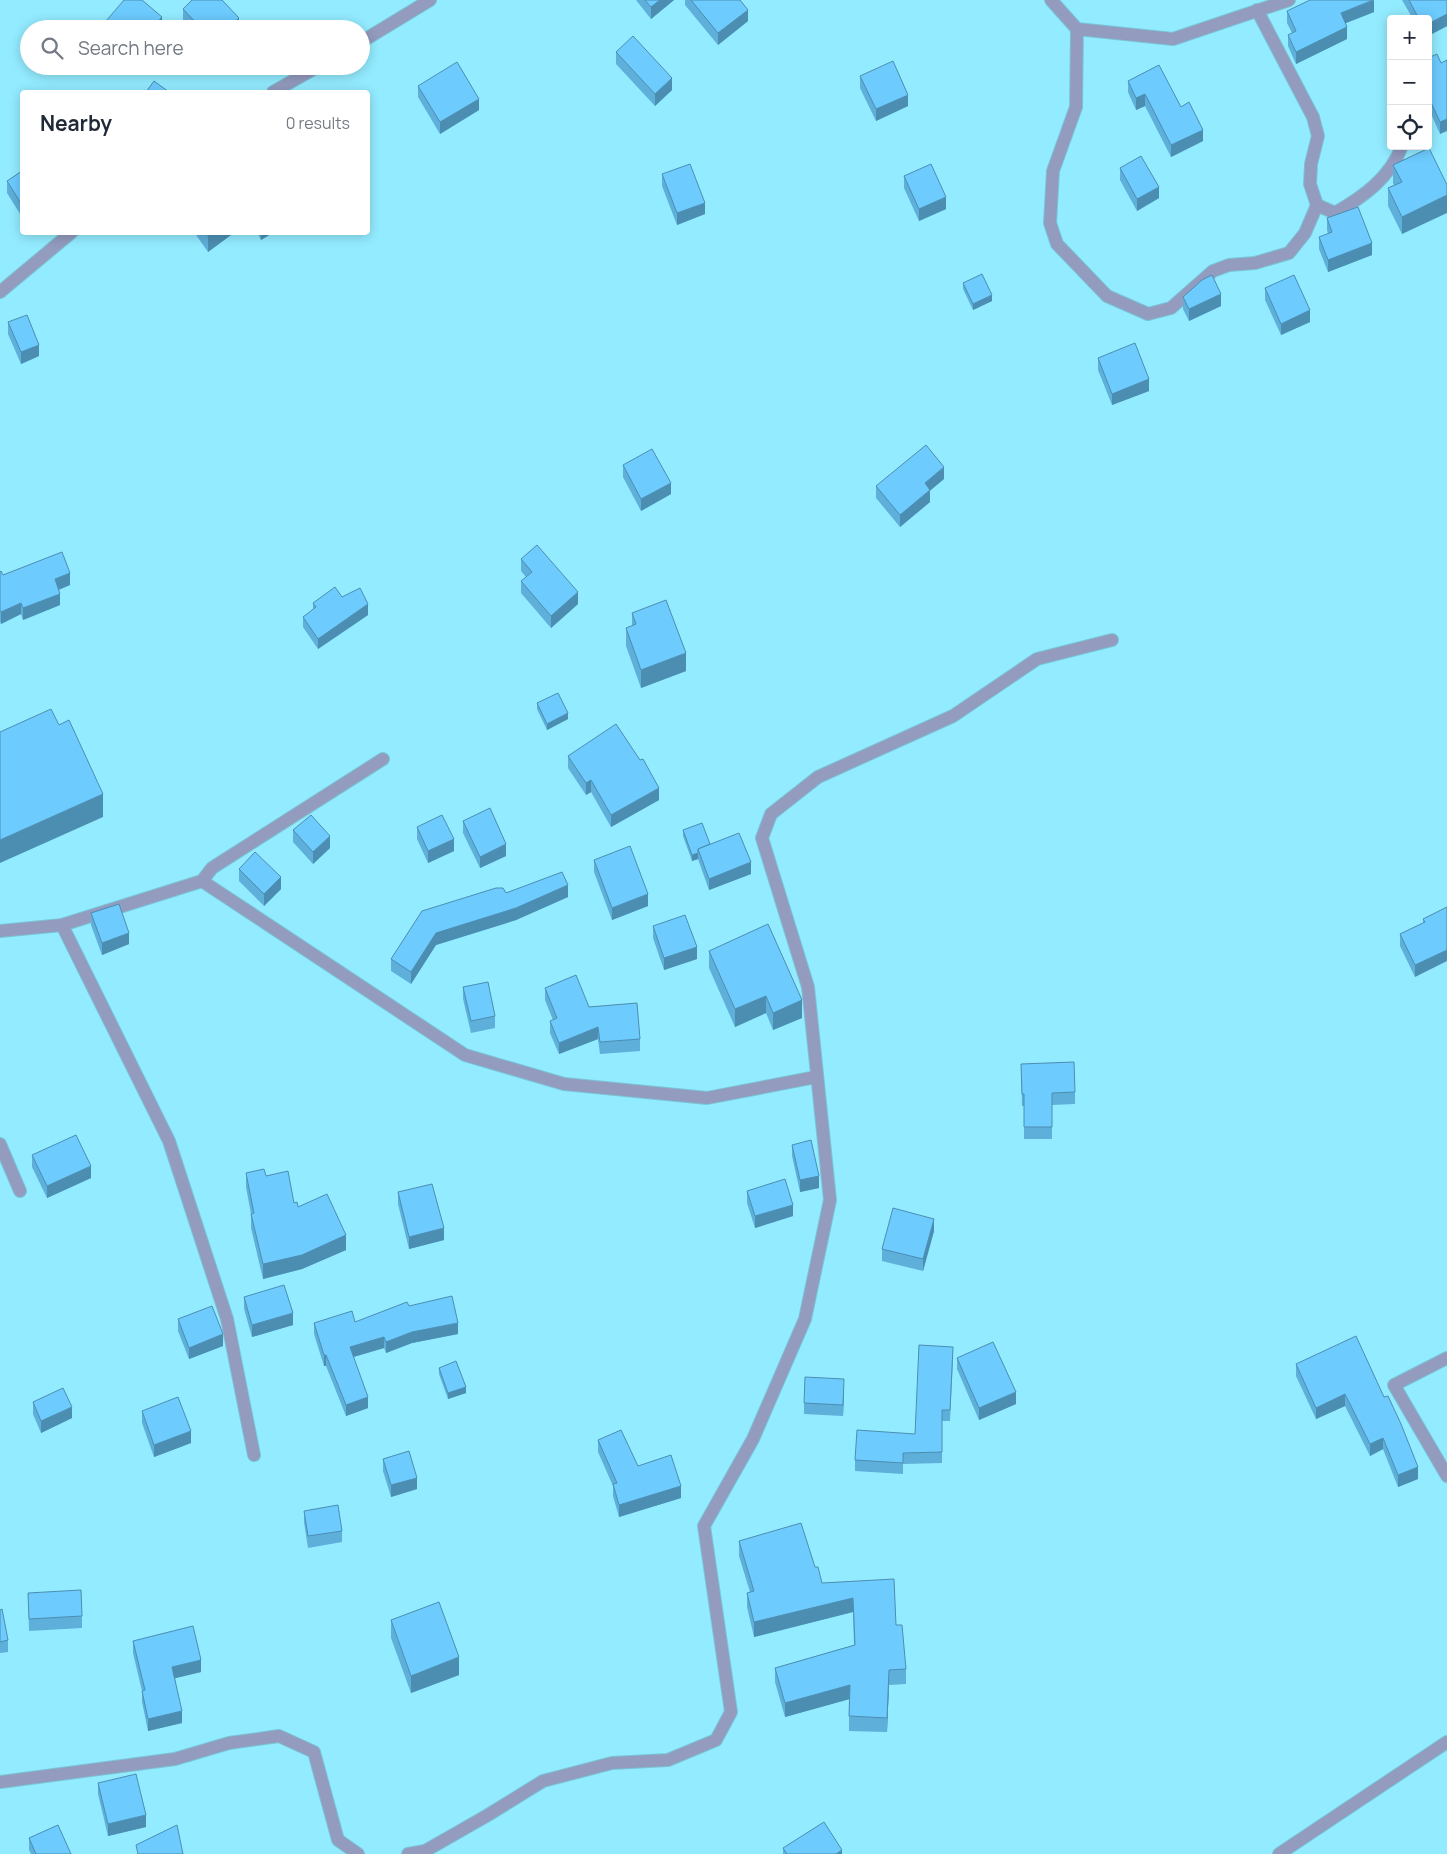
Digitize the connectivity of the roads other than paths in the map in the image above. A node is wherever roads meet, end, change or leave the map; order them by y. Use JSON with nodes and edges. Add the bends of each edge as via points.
{"nodes":[{"id":1,"x":430,"y":0,"type":"edge"},
{"id":2,"x":1051,"y":0,"type":"edge"},
{"id":3,"x":1289,"y":0,"type":"edge"},
{"id":4,"x":1257,"y":10,"type":"junction"},
{"id":5,"x":1077,"y":29,"type":"junction"},
{"id":6,"x":370,"y":37,"type":"edge"},
{"id":7,"x":303,"y":75,"type":"edge"},
{"id":8,"x":277,"y":90,"type":"edge"},
{"id":9,"x":1400,"y":150,"type":"edge"},
{"id":10,"x":1317,"y":205,"type":"junction"},
{"id":11,"x":68,"y":235,"type":"edge"},
{"id":12,"x":0,"y":292,"type":"edge"},
{"id":13,"x":1112,"y":640,"type":"dead end"},
{"id":14,"x":383,"y":759,"type":"dead end"},
{"id":15,"x":202,"y":881,"type":"junction"},
{"id":16,"x":62,"y":925,"type":"junction"},
{"id":17,"x":0,"y":931,"type":"edge"},
{"id":18,"x":816,"y":1077,"type":"junction"},
{"id":19,"x":0,"y":1144,"type":"edge"},
{"id":20,"x":20,"y":1191,"type":"dead end"},
{"id":21,"x":1447,"y":1358,"type":"edge"},
{"id":22,"x":254,"y":1455,"type":"dead end"},
{"id":23,"x":1447,"y":1476,"type":"edge"},
{"id":24,"x":1447,"y":1742,"type":"edge"},
{"id":25,"x":0,"y":1782,"type":"edge"},
{"id":26,"x":358,"y":1854,"type":"edge"},
{"id":27,"x":408,"y":1854,"type":"edge"},
{"id":28,"x":1279,"y":1854,"type":"edge"}],
"edges":[{"from":1,"to":6,"type":"street"},
{"from":2,"to":5,"type":"street"},
{"from":3,"to":4,"type":"street"},
{"from":4,"to":5,"type":"street","via":[[1173,39]]},
{"from":4,"to":10,"type":"street","via":[[1313,117],[1318,136],[1310,184]]},
{"from":5,"to":10,"type":"street","via":[[1076,107],[1053,171],[1050,223],[1057,244],[1107,296],[1148,314],[1170,308],[1213,270],[1289,253],[1305,233]]},
{"from":7,"to":8,"type":"street"},
{"from":9,"to":10,"type":"street","via":[[1381,180],[1360,199],[1335,213]]},
{"from":11,"to":12,"type":"street"},
{"from":13,"to":18,"type":"street","via":[[1037,659],[953,716],[818,777],[772,814],[762,838],[808,987]]},
{"from":14,"to":15,"type":"street","via":[[212,868]]},
{"from":15,"to":16,"type":"street"},
{"from":15,"to":18,"type":"street","via":[[466,1055],[564,1084],[707,1098]]},
{"from":16,"to":17,"type":"street"},
{"from":16,"to":22,"type":"street","via":[[170,1141],[226,1319]]},
{"from":18,"to":27,"type":"street","via":[[830,1200],[805,1319],[753,1440],[704,1526],[731,1712],[716,1740],[668,1760],[612,1763],[542,1781],[425,1850]]},
{"from":19,"to":20,"type":"street"},
{"from":21,"to":23,"type":"street","via":[[1394,1385]]},
{"from":24,"to":28,"type":"street"},
{"from":25,"to":26,"type":"street","via":[[175,1759],[229,1743],[279,1736],[314,1752],[338,1840]]}]}
